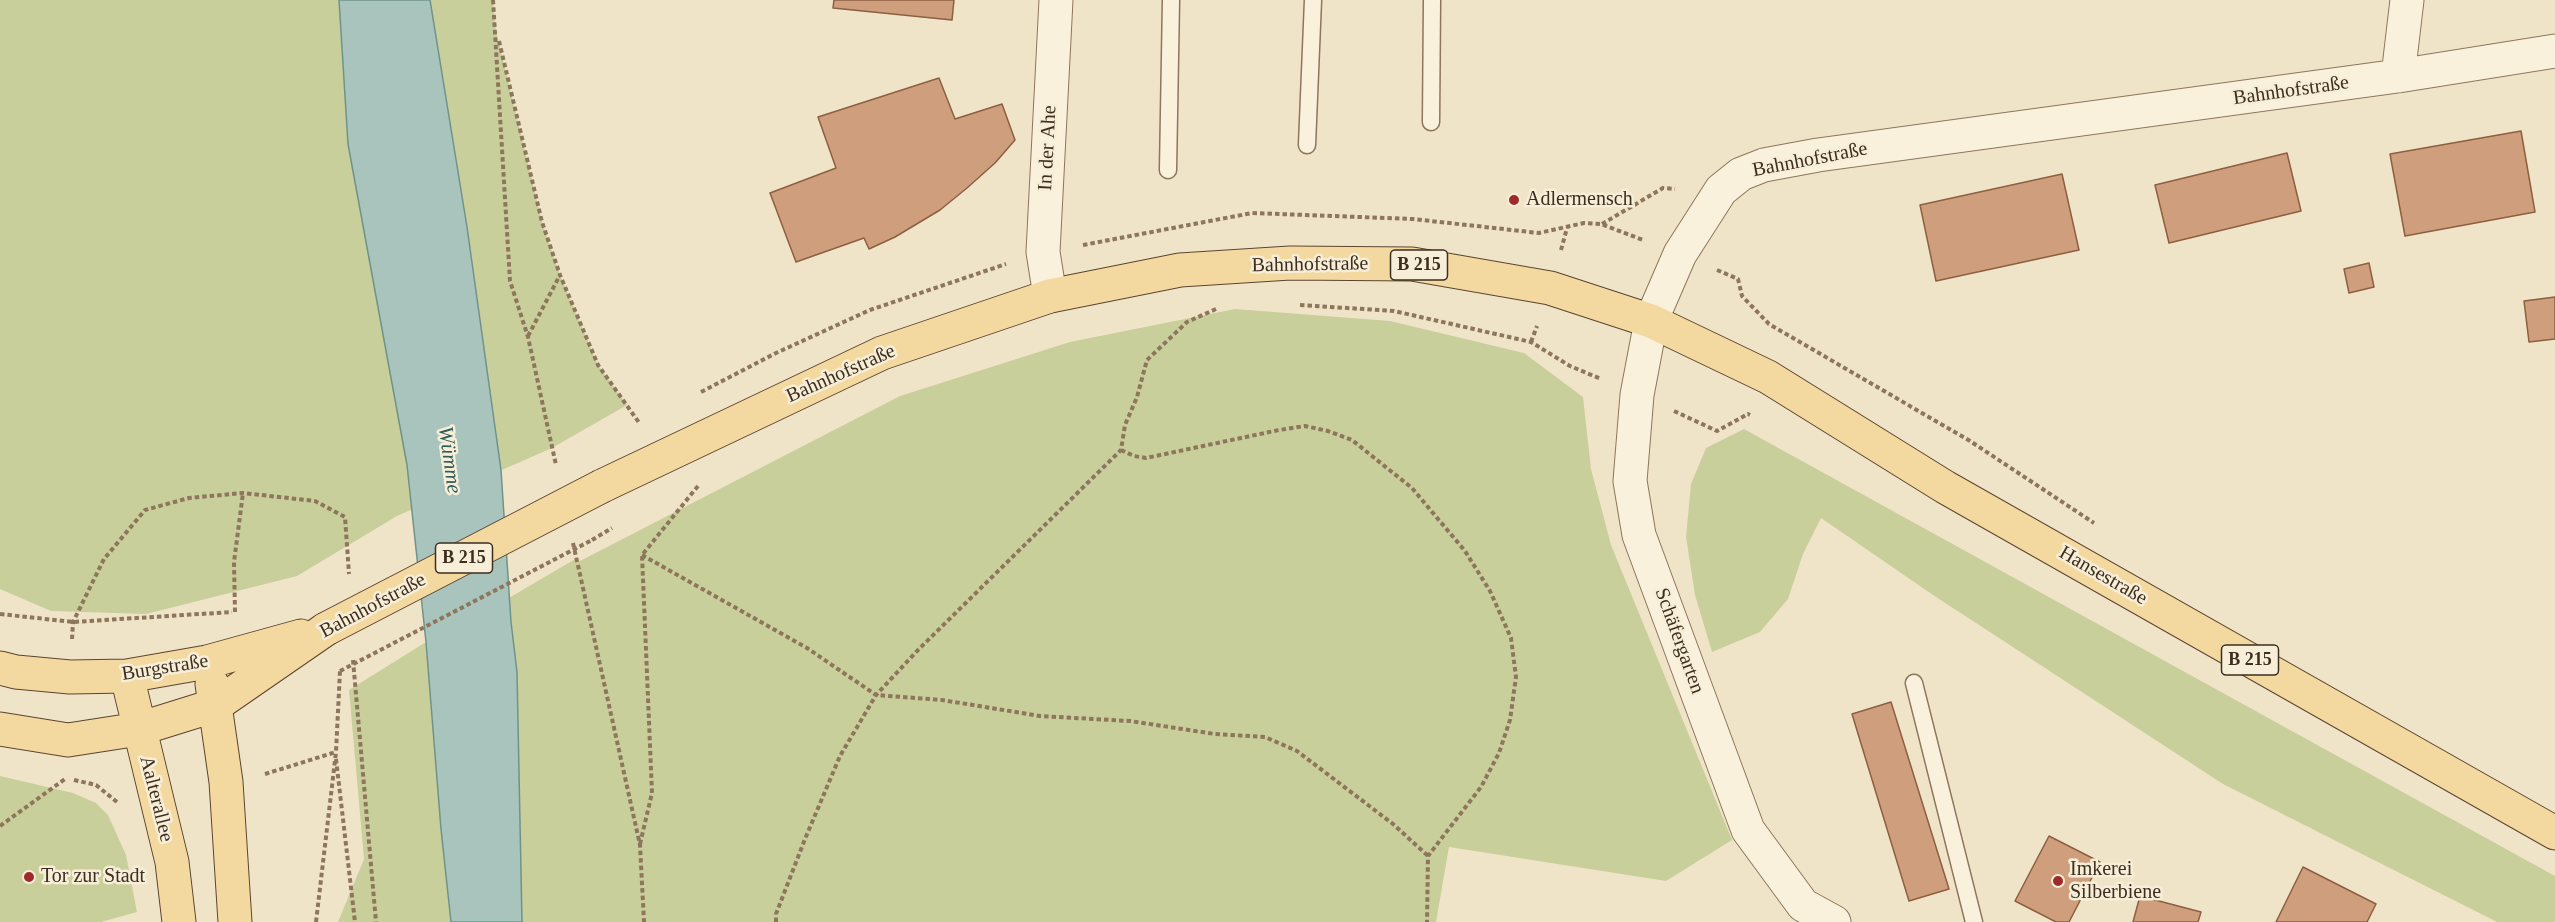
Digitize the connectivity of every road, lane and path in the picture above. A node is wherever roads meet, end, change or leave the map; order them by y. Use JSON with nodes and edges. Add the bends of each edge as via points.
{"nodes":[{"id":1,"x":1056,"y":0,"type":"edge"},
{"id":2,"x":1171,"y":0,"type":"edge"},
{"id":3,"x":1313,"y":0,"type":"edge"},
{"id":4,"x":1432,"y":0,"type":"edge"},
{"id":5,"x":2407,"y":0,"type":"edge"},
{"id":6,"x":496,"y":31,"type":"dead end"},
{"id":7,"x":2555,"y":51,"type":"edge"},
{"id":8,"x":2398,"y":76,"type":"junction"},
{"id":9,"x":1431,"y":122,"type":"dead end"},
{"id":10,"x":1307,"y":145,"type":"dead end"},
{"id":11,"x":1168,"y":170,"type":"dead end"},
{"id":12,"x":1721,"y":190,"type":"junction"},
{"id":13,"x":1567,"y":228,"type":"dead end"},
{"id":14,"x":1680,"y":254,"type":"junction"},
{"id":15,"x":560,"y":275,"type":"junction"},
{"id":16,"x":1050,"y":296,"type":"junction"},
{"id":17,"x":1291,"y":305,"type":"dead end"},
{"id":18,"x":1210,"y":306,"type":"dead end"},
{"id":19,"x":1651,"y":321,"type":"junction"},
{"id":20,"x":528,"y":337,"type":"dead end"},
{"id":21,"x":1637,"y":395,"type":"junction"},
{"id":22,"x":640,"y":424,"type":"dead end"},
{"id":23,"x":1121,"y":450,"type":"junction"},
{"id":24,"x":704,"y":479,"type":"dead end"},
{"id":25,"x":243,"y":493,"type":"junction"},
{"id":26,"x":2100,"y":527,"type":"dead end"},
{"id":27,"x":592,"y":540,"type":"dead end"},
{"id":28,"x":642,"y":555,"type":"junction"},
{"id":29,"x":349,"y":586,"type":"dead end"},
{"id":30,"x":0,"y":614,"type":"edge"},
{"id":31,"x":73,"y":622,"type":"junction"},
{"id":32,"x":326,"y":629,"type":"junction"},
{"id":33,"x":353,"y":655,"type":"dead end"},
{"id":34,"x":207,"y":662,"type":"junction"},
{"id":35,"x":0,"y":668,"type":"edge"},
{"id":36,"x":128,"y":676,"type":"junction"},
{"id":37,"x":1914,"y":683,"type":"dead end"},
{"id":38,"x":876,"y":695,"type":"junction"},
{"id":39,"x":216,"y":705,"type":"junction"},
{"id":40,"x":0,"y":729,"type":"edge"},
{"id":41,"x":139,"y":729,"type":"junction"},
{"id":42,"x":336,"y":752,"type":"junction"},
{"id":43,"x":280,"y":771,"type":"dead end"},
{"id":44,"x":119,"y":804,"type":"dead end"},
{"id":45,"x":0,"y":826,"type":"edge"},
{"id":46,"x":2555,"y":833,"type":"edge"},
{"id":47,"x":640,"y":845,"type":"dead end"},
{"id":48,"x":1428,"y":856,"type":"junction"},
{"id":49,"x":179,"y":922,"type":"edge"},
{"id":50,"x":235,"y":922,"type":"edge"},
{"id":51,"x":316,"y":922,"type":"edge"},
{"id":52,"x":355,"y":922,"type":"edge"},
{"id":53,"x":376,"y":922,"type":"edge"},
{"id":54,"x":776,"y":922,"type":"edge"},
{"id":55,"x":1427,"y":922,"type":"edge"},
{"id":56,"x":1834,"y":922,"type":"edge"},
{"id":57,"x":1974,"y":922,"type":"edge"}],
"edges":[{"from":1,"to":16,"type":"street","name":"In der Ahe","via":[[1042,252]]},
{"from":2,"to":11,"type":"lane"},
{"from":3,"to":10,"type":"lane"},
{"from":4,"to":9,"type":"lane"},
{"from":5,"to":8,"type":"street"},
{"from":6,"to":15,"type":"path","via":[[542,222]]},
{"from":7,"to":8,"type":"street","name":"Bahnhofstraße"},
{"from":8,"to":12,"type":"street","name":"Bahnhofstraße","via":[[1818,155],[1764,165],[1741,174]]},
{"from":12,"to":13,"type":"path","via":[[1663,188],[1601,224]]},
{"from":12,"to":14,"type":"street","name":"Bahnhofstraße"},
{"from":14,"to":19,"type":"street","name":"Bahnhofstraße"},
{"from":14,"to":26,"type":"path","via":[[1738,279],[1742,296],[1769,324],[1970,441]]},
{"from":15,"to":20,"type":"path"},
{"from":15,"to":22,"type":"path","via":[[598,365]]},
{"from":16,"to":19,"type":"main road","name":"Bahnhofstraße","number":"B 215","via":[[1180,270],[1290,263],[1412,264],[1550,288]]},
{"from":16,"to":32,"type":"main road","name":"Bahnhofstraße","number":"B 215","bridge":true,"via":[[882,352],[602,486]]},
{"from":17,"to":21,"type":"path","via":[[1394,311],[1531,342],[1570,366]]},
{"from":18,"to":23,"type":"path","via":[[1223,304],[1187,322],[1147,360],[1125,425]]},
{"from":19,"to":21,"type":"street","name":"Schäfergarten"},
{"from":19,"to":46,"type":"main road","name":"Hansestraße","number":"B 215","via":[[1768,377],[1945,487]]},
{"from":21,"to":56,"type":"street","name":"Schäfergarten","via":[[1630,481],[1640,535],[1748,830],[1803,905]]},
{"from":23,"to":38,"type":"path"},
{"from":23,"to":48,"type":"path","via":[[1146,458],[1305,426],[1328,431],[1352,441],[1412,488],[1465,551],[1490,591],[1511,638],[1516,677],[1510,720],[1499,753],[1481,787]]},
{"from":24,"to":28,"type":"path"},
{"from":25,"to":29,"type":"path","via":[[315,501],[345,517]]},
{"from":25,"to":31,"type":"path","via":[[189,498],[145,510],[104,559]]},
{"from":25,"to":31,"type":"path","via":[[234,562],[235,612]]},
{"from":27,"to":42,"type":"path","bridge":true,"via":[[340,671]]},
{"from":28,"to":38,"type":"path","via":[[807,648]]},
{"from":28,"to":47,"type":"path","via":[[652,792]]},
{"from":30,"to":31,"type":"path"},
{"from":32,"to":34,"type":"main road","name":"Burgstraße","number":"B 215"},
{"from":32,"to":39,"type":"main road","name":"Bahnhofstraße","number":"B 215"},
{"from":33,"to":53,"type":"path"},
{"from":34,"to":36,"type":"main road","name":"Burgstraße","number":"B 215"},
{"from":34,"to":39,"type":"main road"},
{"from":35,"to":36,"type":"main road","name":"Burgstraße","number":"B 215","via":[[70,677]]},
{"from":36,"to":41,"type":"main road","name":"Aalterallee"},
{"from":37,"to":57,"type":"lane"},
{"from":38,"to":48,"type":"path","via":[[942,700],[1040,716],[1130,721],[1265,737],[1298,751]]},
{"from":38,"to":54,"type":"path","via":[[840,756],[800,849]]},
{"from":39,"to":41,"type":"main road","name":"Bahnhofstraße","number":"B 215"},
{"from":39,"to":50,"type":"main road","via":[[226,782]]},
{"from":40,"to":41,"type":"main road","number":"B 215","via":[[68,740]]},
{"from":41,"to":49,"type":"main road","name":"Aalterallee","via":[[172,862]]},
{"from":42,"to":43,"type":"path"},
{"from":42,"to":51,"type":"path"},
{"from":42,"to":52,"type":"path"},
{"from":44,"to":45,"type":"path","via":[[96,785],[66,779]]},
{"from":48,"to":55,"type":"path"}]}
